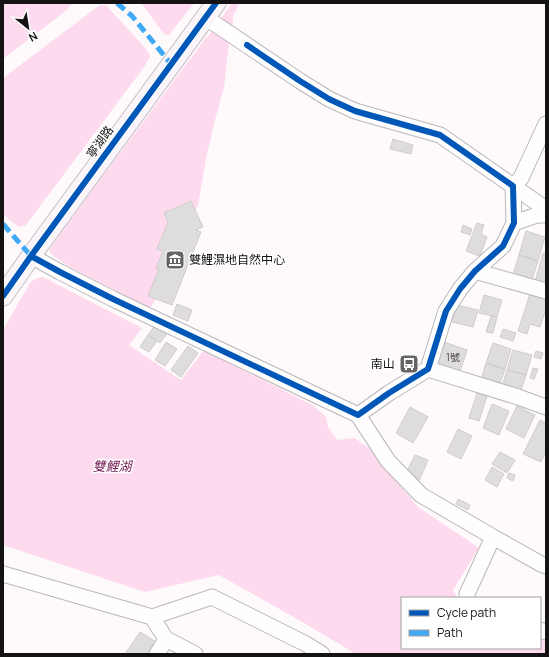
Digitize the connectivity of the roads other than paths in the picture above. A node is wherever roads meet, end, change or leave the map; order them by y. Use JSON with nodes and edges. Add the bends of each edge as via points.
{"nodes":[{"id":1,"x":212,"y":14,"type":"edge"},
{"id":2,"x":546,"y":124,"type":"edge"},
{"id":3,"x":513,"y":186,"type":"junction"},
{"id":4,"x":546,"y":209,"type":"edge"},
{"id":5,"x":546,"y":215,"type":"edge"},
{"id":6,"x":514,"y":223,"type":"junction"},
{"id":7,"x":31,"y":256,"type":"junction"},
{"id":8,"x":475,"y":271,"type":"junction"},
{"id":9,"x":546,"y":291,"type":"edge"},
{"id":10,"x":3,"y":296,"type":"edge"},
{"id":11,"x":428,"y":369,"type":"junction"},
{"id":12,"x":546,"y":407,"type":"edge"},
{"id":13,"x":358,"y":414,"type":"junction"},
{"id":14,"x":493,"y":537,"type":"junction"},
{"id":15,"x":546,"y":566,"type":"edge"},
{"id":16,"x":3,"y":574,"type":"edge"},
{"id":17,"x":467,"y":597,"type":"edge"},
{"id":18,"x":152,"y":617,"type":"junction"},
{"id":19,"x":166,"y":639,"type":"junction"},
{"id":20,"x":304,"y":649,"type":"edge"},
{"id":21,"x":157,"y":654,"type":"edge"},
{"id":22,"x":195,"y":654,"type":"edge"},
{"id":23,"x":322,"y":654,"type":"edge"}],
"edges":[{"from":1,"to":3,"type":"street","via":[[246,45],[329,99],[355,111],[440,135]]},
{"from":1,"to":7,"type":"main road","name":"寧湖路"},
{"from":2,"to":3,"type":"street","via":[[521,178]]},
{"from":3,"to":4,"type":"street"},
{"from":3,"to":6,"type":"street"},
{"from":5,"to":6,"type":"street","via":[[537,215]]},
{"from":6,"to":8,"type":"street","via":[[503,246]]},
{"from":7,"to":10,"type":"main road","name":"寧湖路"},
{"from":7,"to":13,"type":"street","via":[[112,298]]},
{"from":8,"to":9,"type":"street"},
{"from":8,"to":11,"type":"street","via":[[446,311]]},
{"from":11,"to":12,"type":"street"},
{"from":11,"to":13,"type":"street"},
{"from":13,"to":14,"type":"street","via":[[388,461],[421,495]]},
{"from":14,"to":15,"type":"street"},
{"from":14,"to":17,"type":"street"},
{"from":16,"to":18,"type":"street"},
{"from":18,"to":19,"type":"street"},
{"from":18,"to":20,"type":"street","via":[[212,597]]},
{"from":19,"to":21,"type":"street"},
{"from":19,"to":22,"type":"street"},
{"from":20,"to":23,"type":"street"}]}
